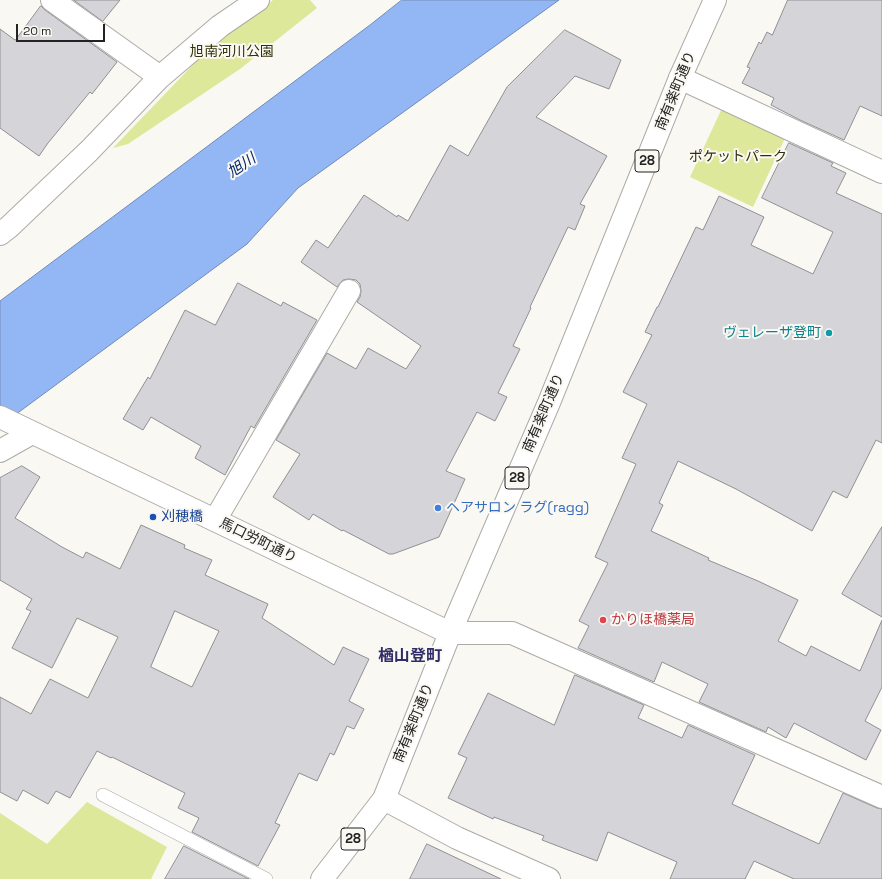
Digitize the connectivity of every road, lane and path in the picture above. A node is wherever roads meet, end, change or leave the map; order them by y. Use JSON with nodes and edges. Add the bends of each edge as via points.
{"nodes":[{"id":1,"x":52,"y":0,"type":"edge"},
{"id":2,"x":258,"y":0,"type":"edge"},
{"id":3,"x":715,"y":0,"type":"edge"},
{"id":4,"x":160,"y":77,"type":"junction"},
{"id":5,"x":680,"y":78,"type":"junction"},
{"id":6,"x":882,"y":172,"type":"edge"},
{"id":7,"x":0,"y":234,"type":"edge"},
{"id":8,"x":349,"y":291,"type":"dead end"},
{"id":9,"x":16,"y":425,"type":"edge"},
{"id":10,"x":0,"y":451,"type":"edge"},
{"id":11,"x":215,"y":520,"type":"junction"},
{"id":12,"x":450,"y":633,"type":"junction"},
{"id":13,"x":103,"y":795,"type":"dead end"},
{"id":14,"x":882,"y":797,"type":"edge"},
{"id":15,"x":384,"y":799,"type":"junction"},
{"id":16,"x":266,"y":879,"type":"edge"},
{"id":17,"x":322,"y":879,"type":"edge"},
{"id":18,"x":549,"y":879,"type":"edge"}],
"edges":[{"from":1,"to":4,"type":"street"},
{"from":2,"to":4,"type":"street","via":[[220,26]]},
{"from":3,"to":5,"type":"street","name":"南有楽町通り","number":"28"},
{"from":4,"to":7,"type":"street","via":[[89,151]]},
{"from":5,"to":6,"type":"street"},
{"from":5,"to":12,"type":"street","name":"南有楽町通り","number":"28","via":[[548,405]]},
{"from":8,"to":11,"type":"street"},
{"from":9,"to":10,"type":"street"},
{"from":9,"to":11,"type":"street","name":"馬口労町通り"},
{"from":11,"to":12,"type":"street","name":"馬口労町通り"},
{"from":12,"to":14,"type":"street","via":[[512,633]]},
{"from":12,"to":15,"type":"street","name":"南有楽町通り","number":"28"},
{"from":13,"to":16,"type":"lane"},
{"from":15,"to":17,"type":"street","name":"南有楽町通り","number":"28"},
{"from":15,"to":18,"type":"street","via":[[457,838]]}]}
